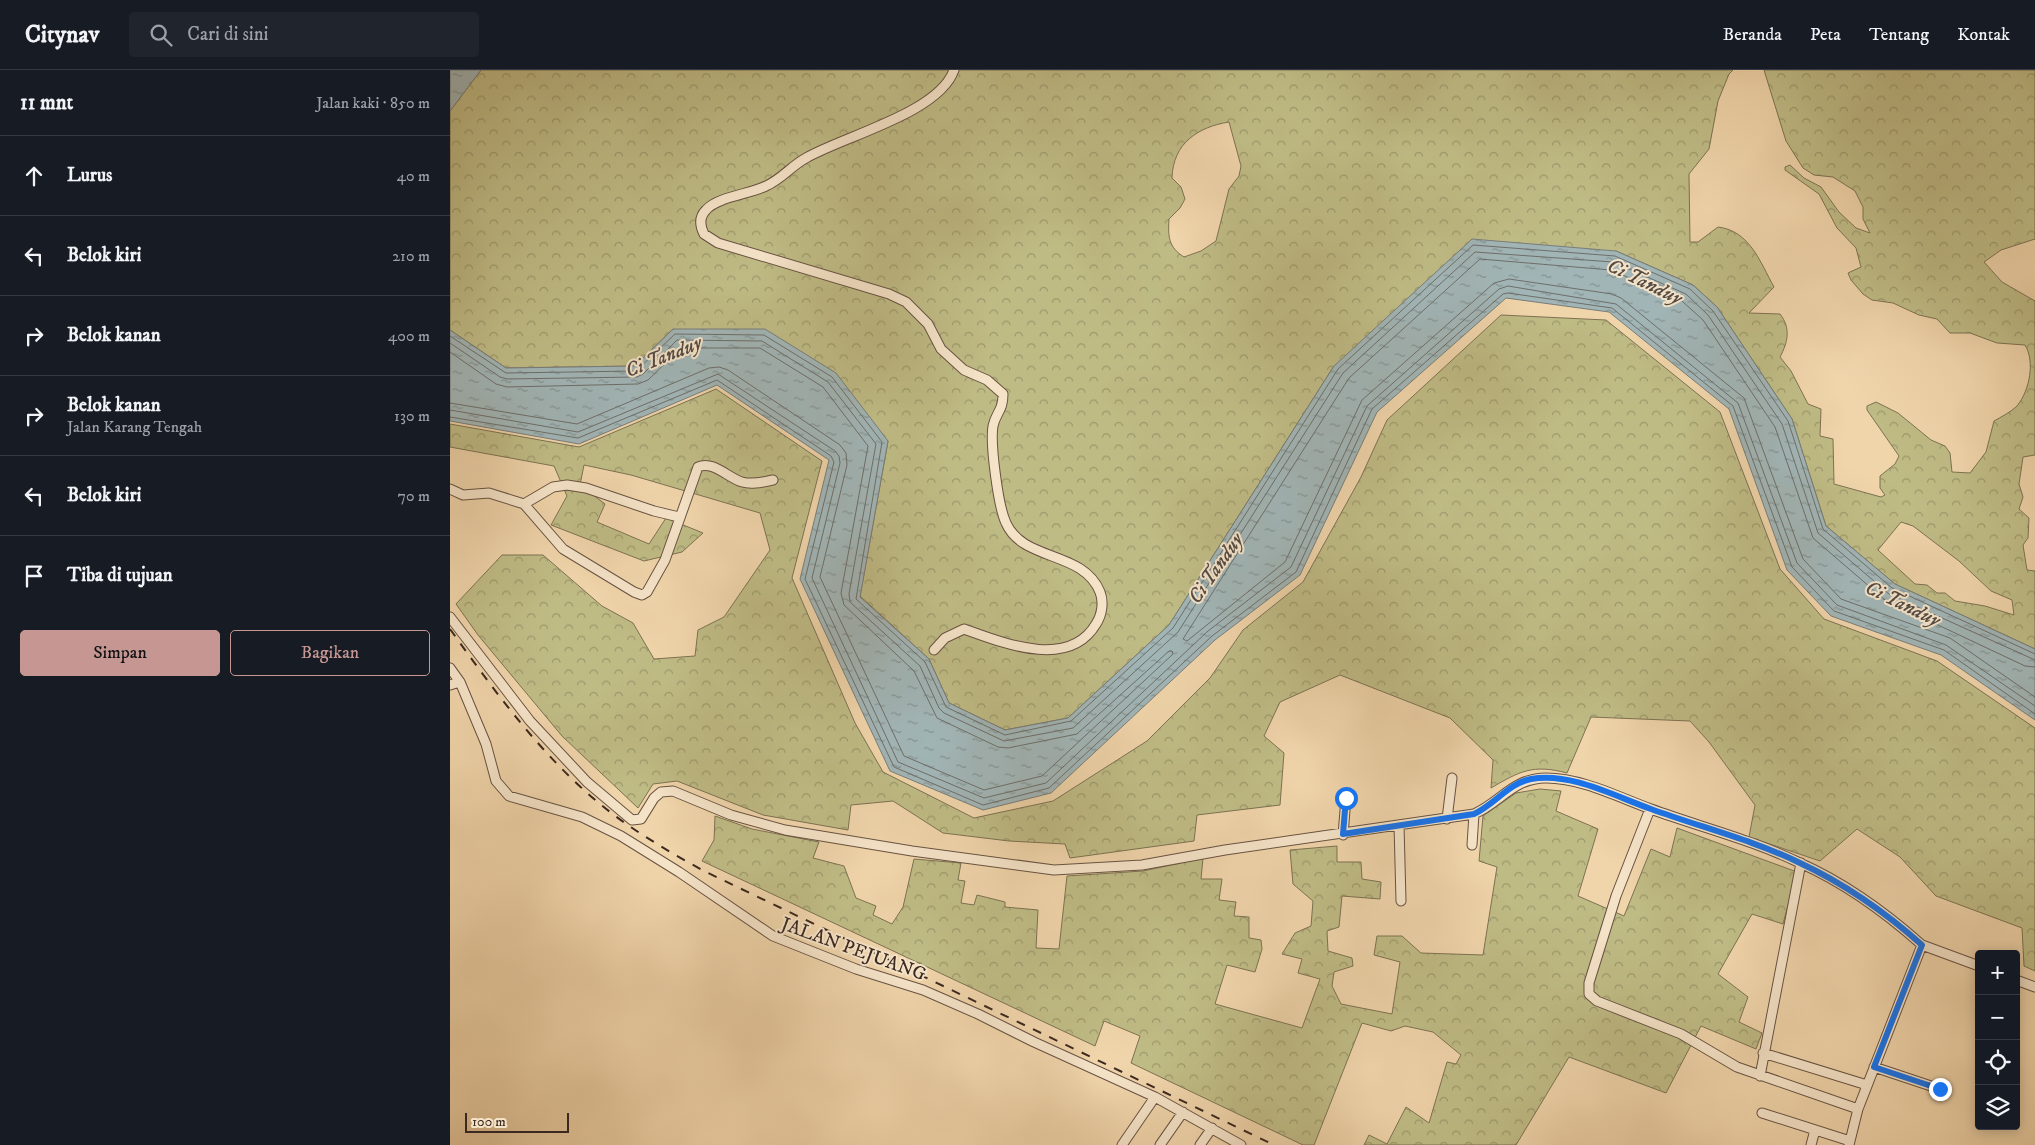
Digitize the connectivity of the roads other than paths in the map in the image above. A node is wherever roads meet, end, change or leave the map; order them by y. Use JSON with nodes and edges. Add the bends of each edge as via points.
{"nodes":[{"id":1,"x":954,"y":70,"type":"edge"},
{"id":2,"x":773,"y":480,"type":"dead end"},
{"id":3,"x":450,"y":489,"type":"edge"},
{"id":4,"x":524,"y":504,"type":"junction"},
{"id":5,"x":679,"y":517,"type":"junction"},
{"id":6,"x":450,"y":616,"type":"edge"},
{"id":7,"x":934,"y":650,"type":"dead end"},
{"id":8,"x":450,"y":668,"type":"edge"},
{"id":9,"x":460,"y":682,"type":"junction"},
{"id":10,"x":450,"y":686,"type":"edge"},
{"id":11,"x":1452,"y":778,"type":"dead end"},
{"id":12,"x":1346,"y":798,"type":"dead end"},
{"id":13,"x":1650,"y":809,"type":"junction"},
{"id":14,"x":1474,"y":814,"type":"junction"},
{"id":15,"x":1447,"y":819,"type":"junction"},
{"id":16,"x":1399,"y":825,"type":"junction"},
{"id":17,"x":1343,"y":834,"type":"junction"},
{"id":18,"x":1472,"y":845,"type":"dead end"},
{"id":19,"x":1801,"y":863,"type":"junction"},
{"id":20,"x":1400,"y":901,"type":"dead end"},
{"id":21,"x":1922,"y":945,"type":"junction"},
{"id":22,"x":1975,"y":965,"type":"edge"},
{"id":23,"x":2020,"y":981,"type":"edge"},
{"id":24,"x":2035,"y":987,"type":"edge"},
{"id":25,"x":1763,"y":1053,"type":"junction"},
{"id":26,"x":1874,"y":1067,"type":"junction"},
{"id":27,"x":1760,"y":1076,"type":"junction"},
{"id":28,"x":1867,"y":1085,"type":"junction"},
{"id":29,"x":1940,"y":1089,"type":"dead end"},
{"id":30,"x":1155,"y":1098,"type":"junction"},
{"id":31,"x":1858,"y":1109,"type":"junction"},
{"id":32,"x":1183,"y":1112,"type":"junction"},
{"id":33,"x":1762,"y":1113,"type":"dead end"},
{"id":34,"x":1212,"y":1128,"type":"junction"},
{"id":35,"x":1815,"y":1130,"type":"junction"},
{"id":36,"x":1849,"y":1143,"type":"edge"},
{"id":37,"x":1122,"y":1145,"type":"edge"},
{"id":38,"x":1160,"y":1145,"type":"edge"},
{"id":39,"x":1200,"y":1145,"type":"edge"},
{"id":40,"x":1239,"y":1145,"type":"edge"},
{"id":41,"x":1811,"y":1145,"type":"edge"}],
"edges":[{"from":1,"to":7,"type":"street","via":[[947,85],[916,107],[851,140],[807,157],[766,186],[710,206],[702,215],[701,222],[704,234],[718,243],[889,294],[906,302],[928,324],[941,349],[964,370],[987,380],[1003,394],[1003,407],[993,426],[991,449],[1005,521],[1013,537],[1041,553],[1064,559],[1092,578],[1100,593],[1101,615],[1093,630],[1076,644],[1049,651],[1014,645],[964,629],[945,638]]},
{"from":2,"to":5,"type":"street","via":[[743,482],[712,467],[700,466]]},
{"from":3,"to":4,"type":"street","via":[[463,495],[489,493]]},
{"from":4,"to":5,"type":"street","via":[[553,488],[567,485]]},
{"from":4,"to":5,"type":"street","via":[[563,550],[642,595],[647,592],[665,560]]},
{"from":6,"to":17,"type":"street","via":[[530,721],[588,782],[632,820],[641,819],[661,792],[673,791],[731,815],[785,830],[1054,870],[1142,865]]},
{"from":8,"to":9,"type":"street","name":"JALAN PEJUANG"},
{"from":9,"to":10,"type":"street"},
{"from":9,"to":30,"type":"street","name":"JALAN PEJUANG","via":[[488,749],[496,781],[509,796],[582,817],[621,836],[773,936],[856,969],[923,990]]},
{"from":11,"to":15,"type":"street"},
{"from":12,"to":17,"type":"street"},
{"from":13,"to":14,"type":"street","via":[[1603,791],[1547,778],[1515,785],[1489,807]]},
{"from":13,"to":19,"type":"street"},
{"from":13,"to":27,"type":"street","via":[[1616,896],[1589,983],[1589,994],[1597,1001],[1681,1034],[1737,1067]]},
{"from":14,"to":15,"type":"street"},
{"from":14,"to":18,"type":"street"},
{"from":15,"to":16,"type":"street"},
{"from":16,"to":17,"type":"street"},
{"from":16,"to":20,"type":"street"},
{"from":19,"to":21,"type":"street","via":[[1858,895]]},
{"from":19,"to":25,"type":"street"},
{"from":21,"to":22,"type":"street"},
{"from":21,"to":26,"type":"street"},
{"from":23,"to":24,"type":"street"},
{"from":25,"to":27,"type":"street"},
{"from":25,"to":28,"type":"street"},
{"from":26,"to":28,"type":"street"},
{"from":26,"to":29,"type":"street"},
{"from":27,"to":31,"type":"street"},
{"from":28,"to":31,"type":"street"},
{"from":30,"to":32,"type":"street","name":"JALAN PEJUANG"},
{"from":30,"to":37,"type":"street"},
{"from":31,"to":36,"type":"street"},
{"from":32,"to":34,"type":"street","name":"JALAN PEJUANG"},
{"from":32,"to":38,"type":"street"},
{"from":33,"to":35,"type":"street"},
{"from":34,"to":39,"type":"street"},
{"from":34,"to":40,"type":"street","name":"JALAN PEJUANG"},
{"from":35,"to":36,"type":"street"},
{"from":35,"to":41,"type":"street"}]}
